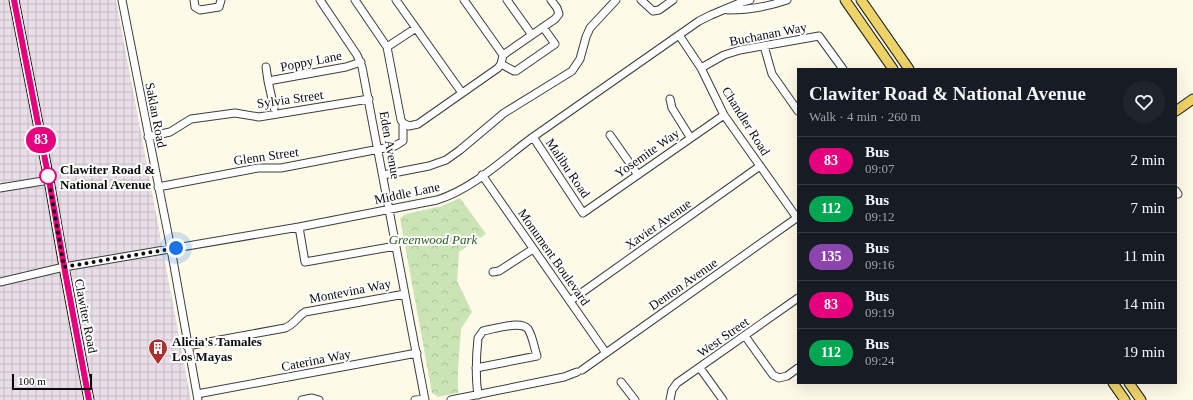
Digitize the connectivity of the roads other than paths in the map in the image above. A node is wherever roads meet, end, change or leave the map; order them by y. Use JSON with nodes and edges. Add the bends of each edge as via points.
{"nodes":[{"id":1,"x":14,"y":0,"type":"edge"},
{"id":2,"x":122,"y":0,"type":"edge"},
{"id":3,"x":194,"y":0,"type":"edge"},
{"id":4,"x":222,"y":0,"type":"edge"},
{"id":5,"x":320,"y":0,"type":"edge"},
{"id":6,"x":355,"y":0,"type":"edge"},
{"id":7,"x":396,"y":0,"type":"edge"},
{"id":8,"x":464,"y":0,"type":"edge"},
{"id":9,"x":507,"y":0,"type":"edge"},
{"id":10,"x":551,"y":0,"type":"edge"},
{"id":11,"x":616,"y":0,"type":"edge"},
{"id":12,"x":641,"y":0,"type":"edge"},
{"id":13,"x":673,"y":0,"type":"edge"},
{"id":14,"x":750,"y":0,"type":"edge"},
{"id":15,"x":787,"y":0,"type":"edge"},
{"id":16,"x":845,"y":0,"type":"edge"},
{"id":17,"x":861,"y":0,"type":"edge"},
{"id":18,"x":726,"y":10,"type":"junction"},
{"id":19,"x":543,"y":27,"type":"junction"},
{"id":20,"x":416,"y":28,"type":"junction"},
{"id":21,"x":532,"y":35,"type":"junction"},
{"id":22,"x":679,"y":35,"type":"junction"},
{"id":23,"x":764,"y":46,"type":"junction"},
{"id":24,"x":387,"y":47,"type":"junction"},
{"id":25,"x":503,"y":55,"type":"junction"},
{"id":26,"x":361,"y":62,"type":"junction"},
{"id":27,"x":501,"y":64,"type":"junction"},
{"id":28,"x":266,"y":67,"type":"dead end"},
{"id":29,"x":701,"y":68,"type":"junction"},
{"id":30,"x":842,"y":68,"type":"edge"},
{"id":31,"x":892,"y":68,"type":"edge"},
{"id":32,"x":908,"y":68,"type":"edge"},
{"id":33,"x":268,"y":81,"type":"junction"},
{"id":34,"x":462,"y":93,"type":"junction"},
{"id":35,"x":369,"y":98,"type":"junction"},
{"id":36,"x":670,"y":99,"type":"dead end"},
{"id":37,"x":1193,"y":99,"type":"edge"},
{"id":38,"x":274,"y":108,"type":"dead end"},
{"id":39,"x":797,"y":110,"type":"edge"},
{"id":40,"x":1177,"y":110,"type":"edge"},
{"id":41,"x":724,"y":114,"type":"junction"},
{"id":42,"x":403,"y":124,"type":"junction"},
{"id":43,"x":610,"y":134,"type":"dead end"},
{"id":44,"x":148,"y":137,"type":"junction"},
{"id":45,"x":533,"y":138,"type":"junction"},
{"id":46,"x":690,"y":138,"type":"junction"},
{"id":47,"x":378,"y":150,"type":"junction"},
{"id":48,"x":760,"y":166,"type":"junction"},
{"id":49,"x":383,"y":175,"type":"junction"},
{"id":50,"x":482,"y":175,"type":"junction"},
{"id":51,"x":638,"y":175,"type":"junction"},
{"id":52,"x":49,"y":180,"type":"junction"},
{"id":53,"x":158,"y":187,"type":"junction"},
{"id":54,"x":0,"y":188,"type":"edge"},
{"id":55,"x":389,"y":210,"type":"junction"},
{"id":56,"x":583,"y":212,"type":"joint"},
{"id":57,"x":797,"y":217,"type":"edge"},
{"id":58,"x":797,"y":219,"type":"edge"},
{"id":59,"x":299,"y":227,"type":"junction"},
{"id":60,"x":396,"y":246,"type":"junction"},
{"id":61,"x":171,"y":249,"type":"junction"},
{"id":62,"x":533,"y":249,"type":"junction"},
{"id":63,"x":64,"y":267,"type":"junction"},
{"id":64,"x":493,"y":272,"type":"dead end"},
{"id":65,"x":0,"y":282,"type":"edge"},
{"id":66,"x":405,"y":294,"type":"junction"},
{"id":67,"x":797,"y":299,"type":"edge"},
{"id":68,"x":570,"y":301,"type":"junction"},
{"id":69,"x":745,"y":336,"type":"junction"},
{"id":70,"x":188,"y":346,"type":"junction"},
{"id":71,"x":416,"y":353,"type":"junction"},
{"id":72,"x":606,"y":353,"type":"junction"},
{"id":73,"x":476,"y":368,"type":"junction"},
{"id":74,"x":700,"y":368,"type":"junction"},
{"id":75,"x":797,"y":369,"type":"edge"},
{"id":76,"x":621,"y":382,"type":"dead end"},
{"id":77,"x":1114,"y":384,"type":"edge"},
{"id":78,"x":1130,"y":384,"type":"edge"},
{"id":79,"x":478,"y":395,"type":"junction"},
{"id":80,"x":198,"y":397,"type":"edge"},
{"id":81,"x":489,"y":397,"type":"edge"},
{"id":82,"x":425,"y":399,"type":"edge"},
{"id":83,"x":89,"y":400,"type":"edge"},
{"id":84,"x":302,"y":400,"type":"edge"},
{"id":85,"x":319,"y":400,"type":"edge"},
{"id":86,"x":414,"y":400,"type":"edge"},
{"id":87,"x":451,"y":400,"type":"edge"},
{"id":88,"x":635,"y":400,"type":"edge"},
{"id":89,"x":670,"y":400,"type":"edge"},
{"id":90,"x":723,"y":400,"type":"edge"},
{"id":91,"x":1125,"y":400,"type":"edge"},
{"id":92,"x":1141,"y":400,"type":"edge"}],
"edges":[{"from":1,"to":52,"type":"main road","name":"Clawiter Road"},
{"from":2,"to":44,"type":"street","name":"Saklan Road"},
{"from":3,"to":4,"type":"street","via":[[195,7],[200,10],[219,6]]},
{"from":5,"to":26,"type":"street","name":"Eden Avenue"},
{"from":6,"to":24,"type":"street"},
{"from":7,"to":20,"type":"street"},
{"from":8,"to":25,"type":"street"},
{"from":9,"to":21,"type":"street"},
{"from":10,"to":19,"type":"street","via":[[559,14]]},
{"from":11,"to":49,"type":"street","via":[[607,4],[590,28],[580,59],[572,72],[504,113],[446,160]]},
{"from":12,"to":13,"type":"street","via":[[653,11],[659,10]]},
{"from":14,"to":18,"type":"street","name":"Middle Lane"},
{"from":15,"to":18,"type":"street","name":"Middle Lane","via":[[745,10]]},
{"from":16,"to":31,"type":"main road"},
{"from":17,"to":32,"type":"main road"},
{"from":18,"to":22,"type":"street","name":"Middle Lane","via":[[699,21]]},
{"from":19,"to":21,"type":"street"},
{"from":19,"to":27,"type":"street","via":[[555,44],[516,71]]},
{"from":20,"to":24,"type":"street"},
{"from":20,"to":34,"type":"street"},
{"from":21,"to":25,"type":"street"},
{"from":22,"to":29,"type":"street","name":"Chandler Road"},
{"from":22,"to":45,"type":"street","name":"Middle Lane"},
{"from":23,"to":29,"type":"street","name":"Buchanan Way","via":[[724,55]]},
{"from":23,"to":30,"type":"street","name":"Buchanan Way","via":[[819,36]]},
{"from":23,"to":39,"type":"street","via":[[772,74]]},
{"from":24,"to":42,"type":"street"},
{"from":25,"to":27,"type":"street"},
{"from":26,"to":33,"type":"street","name":"Poppy Lane"},
{"from":26,"to":35,"type":"street","name":"Eden Avenue"},
{"from":27,"to":34,"type":"street"},
{"from":28,"to":33,"type":"street"},
{"from":29,"to":41,"type":"street","name":"Chandler Road"},
{"from":33,"to":38,"type":"street","name":"Poppy Lane"},
{"from":34,"to":42,"type":"street","via":[[418,124]]},
{"from":35,"to":44,"type":"street","name":"Sylvia Street","via":[[259,117],[235,113],[191,119],[170,132]]},
{"from":35,"to":47,"type":"street","name":"Eden Avenue"},
{"from":36,"to":46,"type":"street","via":[[672,108]]},
{"from":37,"to":40,"type":"main road"},
{"from":41,"to":46,"type":"street","name":"Yosemite Way"},
{"from":41,"to":48,"type":"street","name":"Chandler Road"},
{"from":42,"to":47,"type":"street","name":"Glenn Street","via":[[403,141]]},
{"from":43,"to":51,"type":"street"},
{"from":44,"to":53,"type":"street","name":"Saklan Road"},
{"from":45,"to":50,"type":"street","name":"Middle Lane"},
{"from":45,"to":56,"type":"street","name":"Malibu Road"},
{"from":46,"to":51,"type":"street","name":"Yosemite Way"},
{"from":47,"to":49,"type":"street","name":"Eden Avenue"},
{"from":47,"to":53,"type":"street","name":"Glenn Street","via":[[281,168],[258,168]]},
{"from":48,"to":57,"type":"street","name":"Chandler Road"},
{"from":48,"to":68,"type":"street","name":"Xavier Avenue"},
{"from":49,"to":55,"type":"street","name":"Eden Avenue"},
{"from":50,"to":55,"type":"street","name":"Middle Lane","via":[[449,196]]},
{"from":50,"to":62,"type":"street","name":"Monument Boulevard"},
{"from":51,"to":56,"type":"street","name":"Yosemite Way"},
{"from":52,"to":54,"type":"street"},
{"from":52,"to":63,"type":"main road","name":"Clawiter Road"},
{"from":53,"to":61,"type":"street","name":"Saklan Road"},
{"from":55,"to":59,"type":"street","name":"Middle Lane"},
{"from":55,"to":60,"type":"street","name":"Eden Avenue"},
{"from":58,"to":72,"type":"street","name":"Denton Avenue"},
{"from":59,"to":60,"type":"street","via":[[305,262]]},
{"from":59,"to":61,"type":"street","name":"Middle Lane"},
{"from":60,"to":66,"type":"street","name":"Eden Avenue"},
{"from":61,"to":63,"type":"street","name":"Middle Lane"},
{"from":61,"to":70,"type":"street","name":"Saklan Road"},
{"from":62,"to":64,"type":"street","via":[[499,271]]},
{"from":62,"to":68,"type":"street","name":"Monument Boulevard"},
{"from":63,"to":65,"type":"street","name":"Middle Lane"},
{"from":63,"to":83,"type":"main road","name":"Clawiter Road"},
{"from":66,"to":70,"type":"street","name":"Montevina Way","via":[[305,312],[292,326]]},
{"from":66,"to":71,"type":"street","name":"Eden Avenue"},
{"from":67,"to":69,"type":"street","name":"West Street"},
{"from":68,"to":72,"type":"street","name":"Monument Boulevard"},
{"from":69,"to":74,"type":"street","name":"West Street"},
{"from":69,"to":75,"type":"street","via":[[773,375],[779,378],[787,376]]},
{"from":70,"to":80,"type":"street","name":"Saklan Road"},
{"from":71,"to":80,"type":"street","name":"Caterina Way"},
{"from":71,"to":82,"type":"street","name":"Eden Avenue"},
{"from":72,"to":81,"type":"street","name":"Denton Avenue","via":[[579,371],[564,377]]},
{"from":73,"to":73,"type":"street","via":[[478,338],[483,331],[525,325],[537,356]]},
{"from":73,"to":79,"type":"street"},
{"from":74,"to":89,"type":"street","name":"West Street","via":[[677,383]]},
{"from":74,"to":90,"type":"street"},
{"from":76,"to":88,"type":"street"},
{"from":77,"to":91,"type":"main road"},
{"from":78,"to":92,"type":"main road"},
{"from":79,"to":81,"type":"street","name":"Denton Avenue"},
{"from":79,"to":87,"type":"street","name":"Denton Avenue"},
{"from":82,"to":86,"type":"street"},
{"from":84,"to":85,"type":"street"}]}
